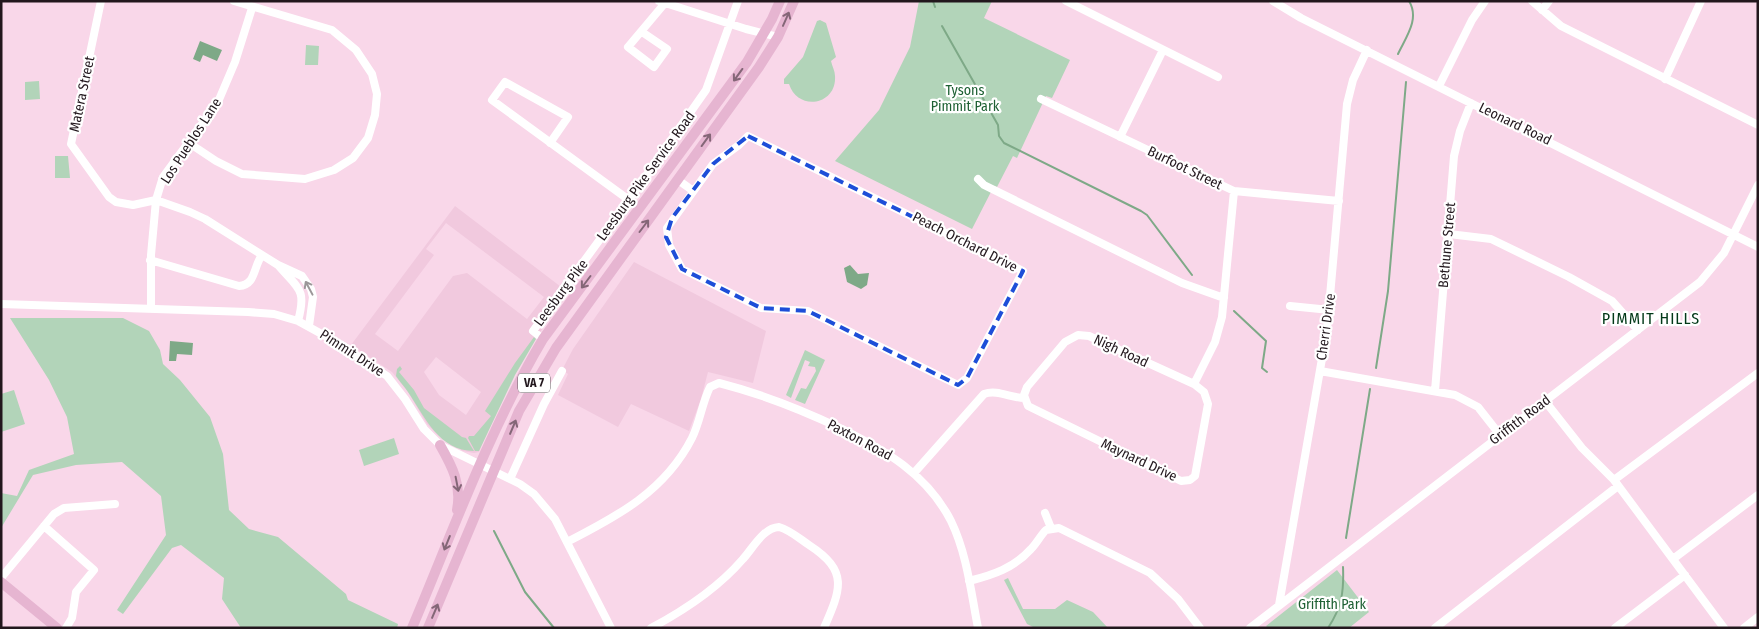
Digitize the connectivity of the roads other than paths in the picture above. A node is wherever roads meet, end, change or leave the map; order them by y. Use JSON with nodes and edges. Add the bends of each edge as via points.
{"nodes":[{"id":1,"x":102,"y":1,"type":"edge"},
{"id":2,"x":234,"y":1,"type":"edge"},
{"id":3,"x":738,"y":1,"type":"edge"},
{"id":4,"x":780,"y":1,"type":"edge"},
{"id":5,"x":794,"y":1,"type":"edge"},
{"id":6,"x":1066,"y":1,"type":"edge"},
{"id":7,"x":1273,"y":1,"type":"edge"},
{"id":8,"x":1485,"y":1,"type":"edge"},
{"id":9,"x":1532,"y":1,"type":"edge"},
{"id":10,"x":1549,"y":1,"type":"edge"},
{"id":11,"x":1701,"y":1,"type":"edge"},
{"id":12,"x":662,"y":2,"type":"edge"},
{"id":13,"x":252,"y":8,"type":"junction"},
{"id":14,"x":1542,"y":10,"type":"junction"},
{"id":15,"x":731,"y":24,"type":"junction"},
{"id":16,"x":642,"y":32,"type":"junction"},
{"id":17,"x":764,"y":34,"type":"junction"},
{"id":18,"x":778,"y":37,"type":"junction"},
{"id":19,"x":1163,"y":50,"type":"junction"},
{"id":20,"x":1367,"y":50,"type":"junction"},
{"id":21,"x":1218,"y":77,"type":"dead end"},
{"id":22,"x":1666,"y":79,"type":"junction"},
{"id":23,"x":1439,"y":86,"type":"junction"},
{"id":24,"x":1041,"y":99,"type":"dead end"},
{"id":25,"x":1472,"y":103,"type":"junction"},
{"id":26,"x":1758,"y":125,"type":"edge"},
{"id":27,"x":1120,"y":137,"type":"junction"},
{"id":28,"x":189,"y":143,"type":"junction"},
{"id":29,"x":550,"y":143,"type":"junction"},
{"id":30,"x":978,"y":179,"type":"dead end"},
{"id":31,"x":678,"y":180,"type":"junction"},
{"id":32,"x":1758,"y":185,"type":"edge"},
{"id":33,"x":692,"y":190,"type":"junction"},
{"id":34,"x":1234,"y":191,"type":"junction"},
{"id":35,"x":156,"y":200,"type":"junction"},
{"id":36,"x":629,"y":200,"type":"junction"},
{"id":37,"x":1339,"y":201,"type":"junction"},
{"id":38,"x":1449,"y":234,"type":"junction"},
{"id":39,"x":1733,"y":234,"type":"junction"},
{"id":40,"x":1758,"y":247,"type":"edge"},
{"id":41,"x":262,"y":255,"type":"junction"},
{"id":42,"x":150,"y":260,"type":"junction"},
{"id":43,"x":278,"y":265,"type":"junction"},
{"id":44,"x":1224,"y":298,"type":"junction"},
{"id":45,"x":1,"y":304,"type":"edge"},
{"id":46,"x":1290,"y":306,"type":"dead end"},
{"id":47,"x":151,"y":309,"type":"junction"},
{"id":48,"x":1330,"y":310,"type":"junction"},
{"id":49,"x":298,"y":321,"type":"junction"},
{"id":50,"x":309,"y":326,"type":"junction"},
{"id":51,"x":1638,"y":330,"type":"junction"},
{"id":52,"x":543,"y":339,"type":"junction"},
{"id":53,"x":562,"y":371,"type":"dead end"},
{"id":54,"x":1320,"y":371,"type":"junction"},
{"id":55,"x":1758,"y":373,"type":"edge"},
{"id":56,"x":1194,"y":384,"type":"junction"},
{"id":57,"x":1435,"y":390,"type":"junction"},
{"id":58,"x":1024,"y":398,"type":"junction"},
{"id":59,"x":1546,"y":400,"type":"junction"},
{"id":60,"x":1500,"y":435,"type":"junction"},
{"id":61,"x":440,"y":445,"type":"junction"},
{"id":62,"x":480,"y":466,"type":"junction"},
{"id":63,"x":493,"y":472,"type":"junction"},
{"id":64,"x":914,"y":473,"type":"junction"},
{"id":65,"x":510,"y":479,"type":"junction"},
{"id":66,"x":1616,"y":483,"type":"junction"},
{"id":67,"x":1758,"y":495,"type":"edge"},
{"id":68,"x":115,"y":504,"type":"dead end"},
{"id":69,"x":1045,"y":513,"type":"dead end"},
{"id":70,"x":762,"y":522,"type":"dead end"},
{"id":71,"x":454,"y":525,"type":"junction"},
{"id":72,"x":44,"y":526,"type":"junction"},
{"id":73,"x":1051,"y":528,"type":"junction"},
{"id":74,"x":768,"y":530,"type":"junction"},
{"id":75,"x":567,"y":542,"type":"junction"},
{"id":76,"x":1672,"y":559,"type":"junction"},
{"id":77,"x":1684,"y":575,"type":"junction"},
{"id":78,"x":1,"y":580,"type":"edge"},
{"id":79,"x":969,"y":581,"type":"junction"},
{"id":80,"x":1279,"y":605,"type":"junction"},
{"id":81,"x":1758,"y":618,"type":"edge"},
{"id":82,"x":58,"y":628,"type":"edge"},
{"id":83,"x":66,"y":628,"type":"edge"},
{"id":84,"x":412,"y":628,"type":"edge"},
{"id":85,"x":428,"y":628,"type":"edge"},
{"id":86,"x":611,"y":628,"type":"edge"},
{"id":87,"x":651,"y":628,"type":"edge"},
{"id":88,"x":824,"y":628,"type":"edge"},
{"id":89,"x":978,"y":628,"type":"edge"},
{"id":90,"x":1200,"y":628,"type":"edge"},
{"id":91,"x":1250,"y":628,"type":"edge"},
{"id":92,"x":1435,"y":628,"type":"edge"},
{"id":93,"x":1614,"y":628,"type":"edge"},
{"id":94,"x":1724,"y":628,"type":"edge"},
{"id":95,"x":1744,"y":628,"type":"edge"}],
"edges":[{"from":1,"to":35,"type":"street","name":"Matera Street","via":[[71,144],[116,202],[133,205]]},
{"from":2,"to":13,"type":"street"},
{"from":3,"to":15,"type":"street","name":"Leesburg Pike Service Road"},
{"from":4,"to":17,"type":"main road","name":"Leesburg Pike","number":"VA 7"},
{"from":18,"to":5,"type":"main road","name":"Leesburg Pike","number":"VA 7","one_way":true},
{"from":6,"to":19,"type":"street"},
{"from":7,"to":20,"type":"street","name":"Leonard Road"},
{"from":8,"to":23,"type":"street"},
{"from":9,"to":14,"type":"street"},
{"from":10,"to":14,"type":"street"},
{"from":11,"to":22,"type":"street"},
{"from":12,"to":15,"type":"street"},
{"from":12,"to":16,"type":"street"},
{"from":13,"to":28,"type":"street","name":"Los Pueblos Lane","via":[[218,102]]},
{"from":13,"to":28,"type":"street","via":[[332,30],[356,50],[372,74],[377,94],[368,138],[353,158],[334,170],[305,179],[242,174],[216,162]]},
{"from":14,"to":22,"type":"street","via":[[1561,26]]},
{"from":15,"to":17,"type":"street"},
{"from":15,"to":36,"type":"street","name":"Leesburg Pike Service Road","via":[[706,90]]},
{"from":16,"to":16,"type":"street","via":[[628,47],[654,67],[667,49]]},
{"from":17,"to":18,"type":"street"},
{"from":17,"to":52,"type":"main road","name":"Leesburg Pike","number":"VA 7","one_way":true,"via":[[747,62]]},
{"from":31,"to":18,"type":"main road","name":"Leesburg Pike","number":"VA 7","one_way":true},
{"from":19,"to":21,"type":"street"},
{"from":19,"to":27,"type":"street"},
{"from":20,"to":23,"type":"street","name":"Leonard Road"},
{"from":20,"to":37,"type":"street","name":"Cherri Drive","via":[[1349,96]]},
{"from":22,"to":26,"type":"street"},
{"from":23,"to":25,"type":"street","name":"Leonard Road"},
{"from":24,"to":27,"type":"street","name":"Burfoot Street"},
{"from":25,"to":38,"type":"street","name":"Bethune Street","via":[[1457,140]]},
{"from":25,"to":39,"type":"street","name":"Leonard Road"},
{"from":27,"to":34,"type":"street","name":"Burfoot Street"},
{"from":28,"to":35,"type":"street","name":"Los Pueblos Lane","via":[[163,177]]},
{"from":29,"to":29,"type":"street","via":[[568,117],[505,82],[492,100]]},
{"from":29,"to":36,"type":"street"},
{"from":30,"to":44,"type":"street","via":[[1026,207],[1182,283]]},
{"from":31,"to":33,"type":"street"},
{"from":63,"to":31,"type":"main road","name":"Leesburg Pike","number":"VA 7","one_way":true,"via":[[520,411],[556,348]]},
{"from":32,"to":39,"type":"street","name":"Griffith Road"},
{"from":33,"to":33,"type":"street","name":"Peach Orchard Drive","via":[[667,228],[669,246],[682,269],[761,308],[808,311],[958,385],[967,378],[1022,271],[748,136],[713,164]]},
{"from":34,"to":37,"type":"street","name":"Burfoot Street"},
{"from":34,"to":44,"type":"street"},
{"from":35,"to":41,"type":"street","via":[[205,218]]},
{"from":35,"to":42,"type":"street","name":"Los Pueblos Lane"},
{"from":36,"to":52,"type":"street","name":"Leesburg Pike Service Road","via":[[533,331]]},
{"from":37,"to":48,"type":"street","name":"Cherri Drive"},
{"from":38,"to":51,"type":"street","via":[[1491,239],[1577,281],[1612,301]]},
{"from":38,"to":57,"type":"street","name":"Bethune Street"},
{"from":39,"to":40,"type":"street","name":"Leonard Road"},
{"from":39,"to":51,"type":"street","name":"Griffith Road","via":[[1706,277]]},
{"from":41,"to":42,"type":"street","via":[[246,286]]},
{"from":41,"to":43,"type":"street"},
{"from":42,"to":47,"type":"street","name":"Los Pueblos Lane"},
{"from":43,"to":49,"type":"street","via":[[303,298]]},
{"from":50,"to":43,"type":"street","one_way":true,"via":[[313,305],[310,289],[302,276]]},
{"from":44,"to":56,"type":"street","via":[[1220,328]]},
{"from":45,"to":47,"type":"street","name":"Pimmit Drive"},
{"from":46,"to":48,"type":"street"},
{"from":47,"to":49,"type":"street","name":"Pimmit Drive","via":[[274,314]]},
{"from":48,"to":54,"type":"street","name":"Cherri Drive"},
{"from":49,"to":50,"type":"street","name":"Pimmit Drive"},
{"from":50,"to":61,"type":"street","name":"Pimmit Drive","via":[[386,376],[424,429]]},
{"from":51,"to":59,"type":"street","name":"Griffith Road"},
{"from":52,"to":62,"type":"main road","name":"Leesburg Pike","number":"VA 7","via":[[508,403]]},
{"from":53,"to":65,"type":"street"},
{"from":54,"to":57,"type":"street"},
{"from":54,"to":80,"type":"street","name":"Cherri Drive"},
{"from":55,"to":66,"type":"street"},
{"from":56,"to":58,"type":"street","name":"Nigh Road","via":[[1089,336],[1078,335],[1059,349],[1027,386]]},
{"from":56,"to":58,"type":"street","name":"Maynard Drive","via":[[1204,392],[1208,410],[1198,471],[1187,481],[1181,481],[1031,408]]},
{"from":57,"to":60,"type":"street","via":[[1472,402]]},
{"from":58,"to":64,"type":"street","via":[[996,392],[984,394]]},
{"from":59,"to":60,"type":"street","name":"Griffith Road"},
{"from":59,"to":66,"type":"street","via":[[1582,448]]},
{"from":60,"to":80,"type":"street","name":"Griffith Road"},
{"from":61,"to":62,"type":"street","name":"Pimmit Drive"},
{"from":61,"to":71,"type":"main road","one_way":true,"via":[[459,490]]},
{"from":62,"to":63,"type":"street","name":"Pimmit Drive"},
{"from":62,"to":71,"type":"main road","name":"Leesburg Pike","number":"VA 7"},
{"from":63,"to":65,"type":"street","name":"Pimmit Drive"},
{"from":85,"to":63,"type":"main road","name":"Leesburg Pike","number":"VA 7","one_way":true},
{"from":64,"to":75,"type":"street","name":"Paxton Road","via":[[875,445],[797,408],[717,383],[710,387],[692,437],[660,483],[628,509]]},
{"from":64,"to":79,"type":"street","name":"Paxton Road","via":[[935,496],[951,521]]},
{"from":65,"to":75,"type":"street","name":"Pimmit Drive","via":[[542,502]]},
{"from":66,"to":76,"type":"street"},
{"from":66,"to":92,"type":"street"},
{"from":67,"to":76,"type":"street"},
{"from":68,"to":72,"type":"street","via":[[64,508]]},
{"from":69,"to":73,"type":"street"},
{"from":70,"to":74,"type":"street"},
{"from":71,"to":84,"type":"main road","name":"Leesburg Pike","number":"VA 7","one_way":true},
{"from":72,"to":78,"type":"street"},
{"from":72,"to":83,"type":"street","via":[[94,570],[76,592],[72,618]]},
{"from":73,"to":79,"type":"street","via":[[1014,564]]},
{"from":73,"to":90,"type":"street","via":[[1059,528],[1150,574],[1178,599]]},
{"from":74,"to":87,"type":"street","via":[[724,579]]},
{"from":74,"to":88,"type":"street","via":[[783,528],[824,555],[833,565],[839,589]]},
{"from":75,"to":86,"type":"street","name":"Pimmit Drive"},
{"from":76,"to":77,"type":"street"},
{"from":77,"to":93,"type":"street"},
{"from":77,"to":94,"type":"street"},
{"from":78,"to":82,"type":"main road"},
{"from":79,"to":89,"type":"street","name":"Paxton Road"},
{"from":80,"to":91,"type":"street","name":"Griffith Road"},
{"from":81,"to":95,"type":"street"}]}
